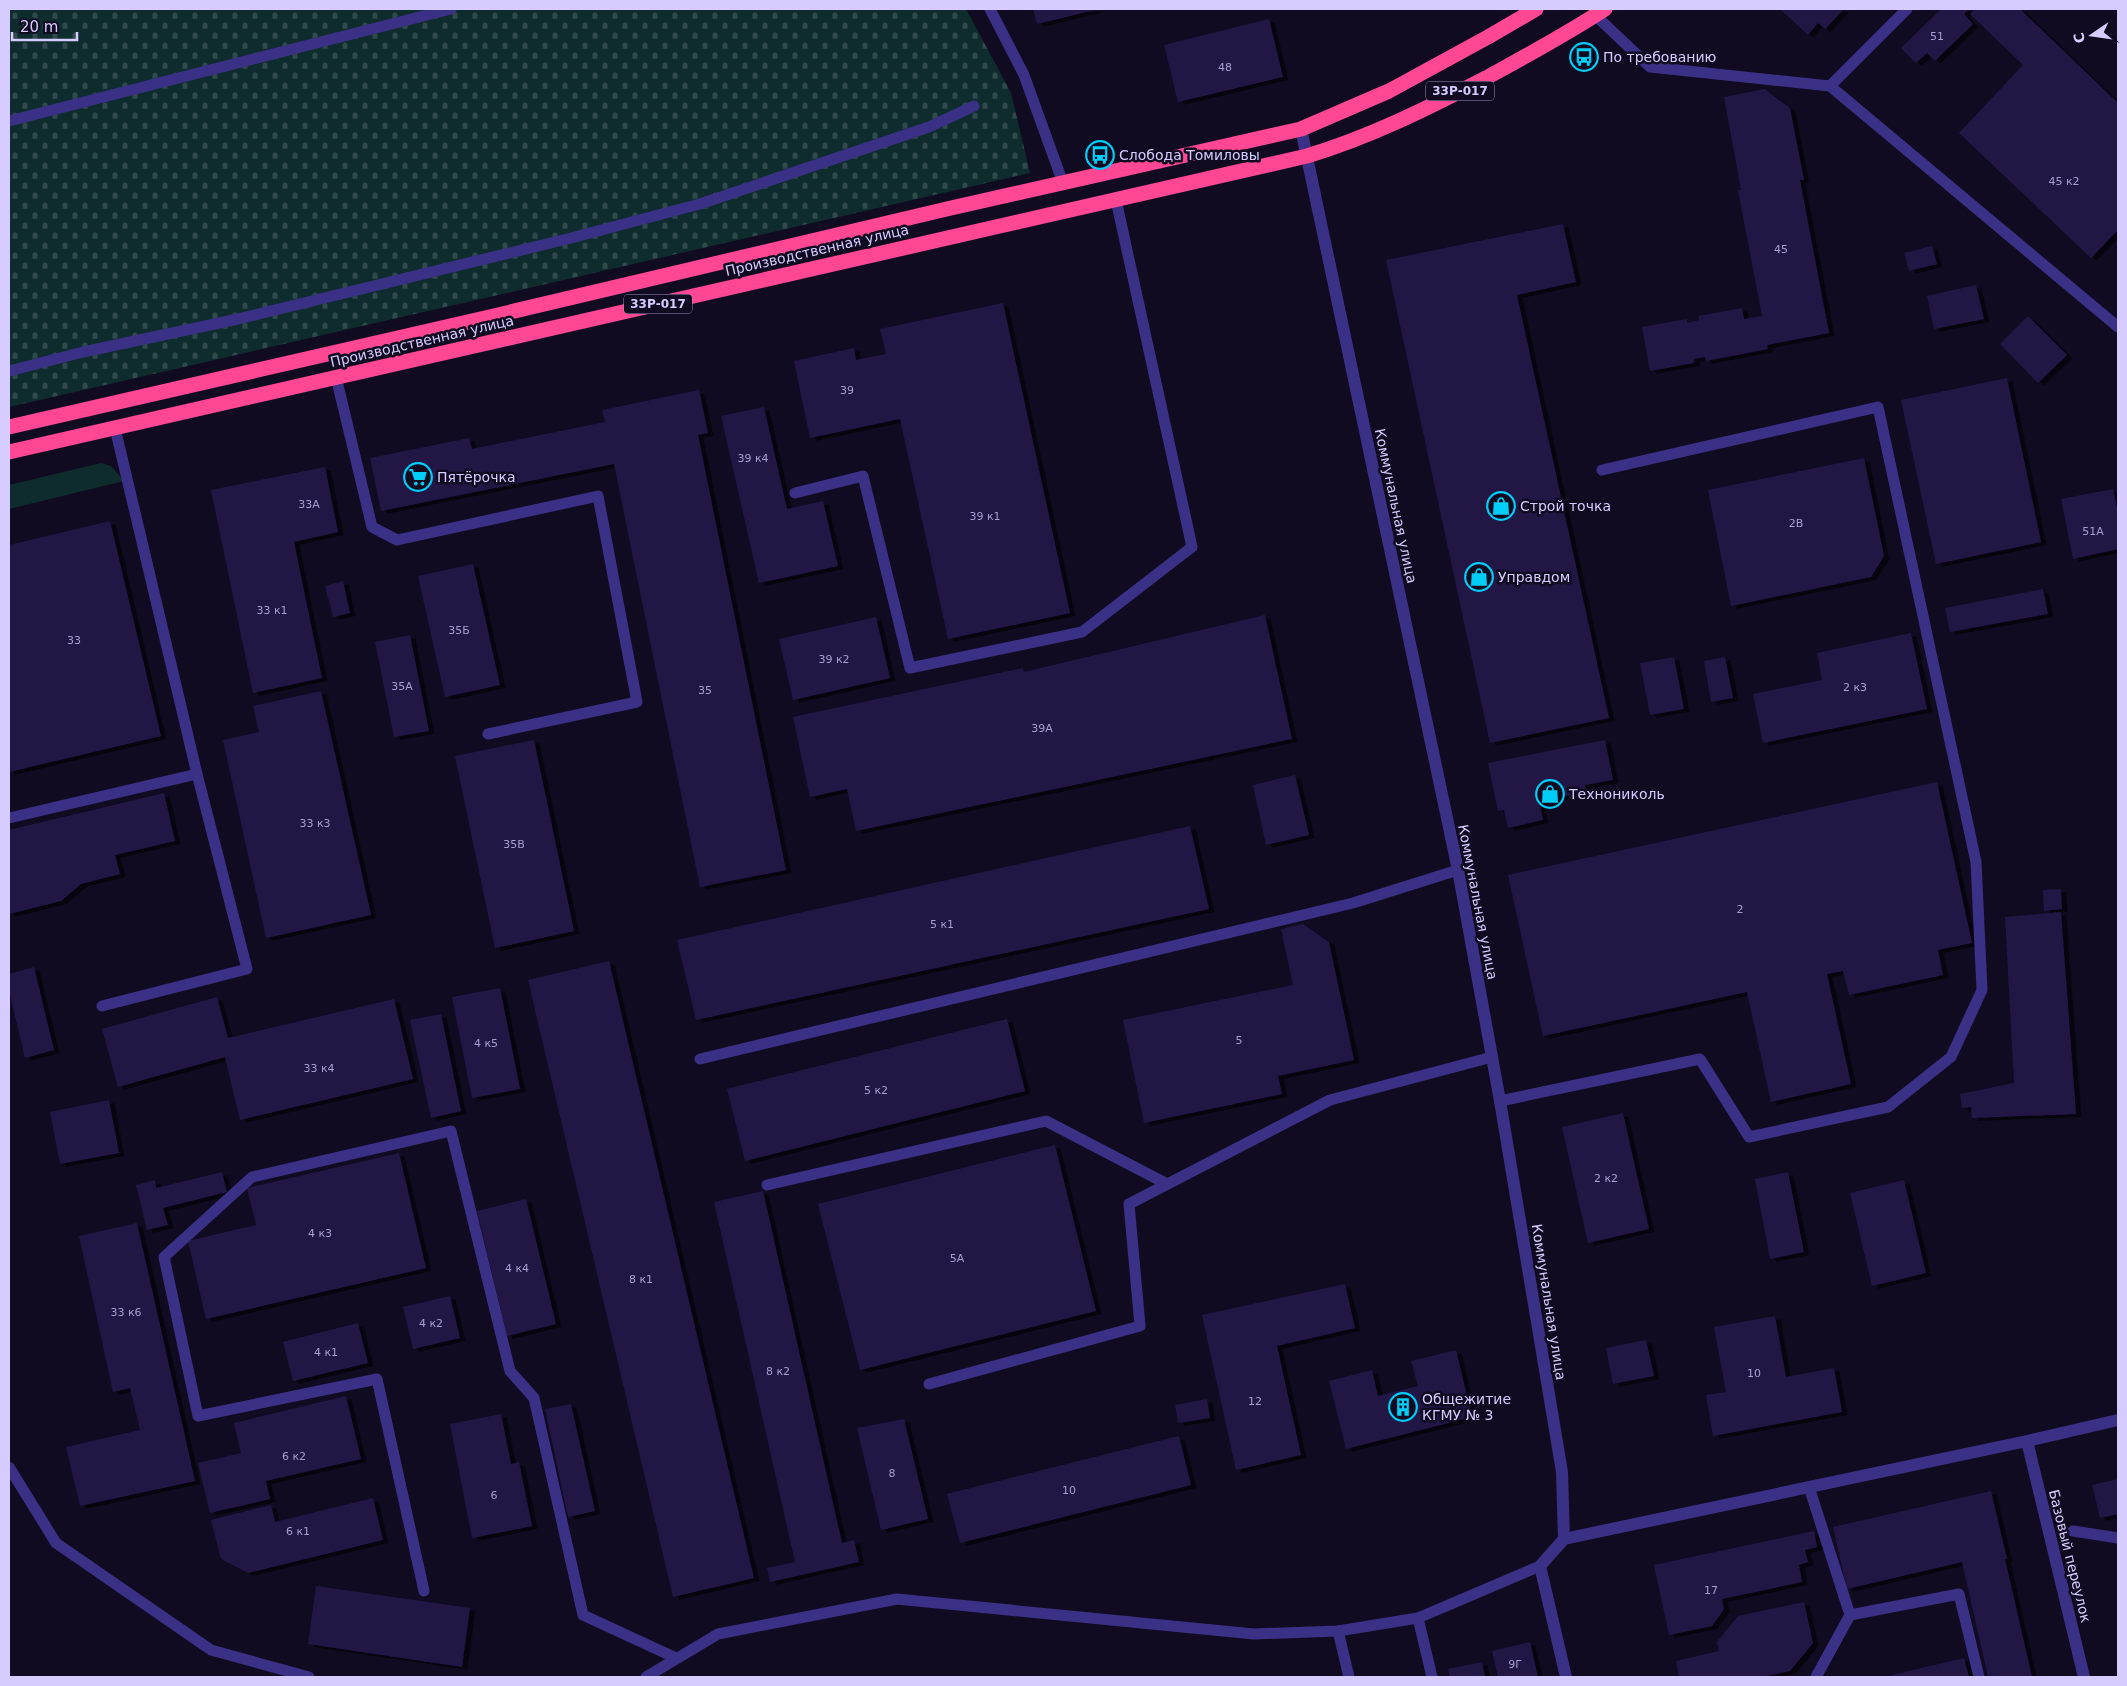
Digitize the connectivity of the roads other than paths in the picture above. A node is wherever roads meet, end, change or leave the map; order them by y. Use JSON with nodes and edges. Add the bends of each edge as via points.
{"nodes":[{"id":1,"x":451,"y":9,"type":"edge"},
{"id":2,"x":990,"y":9,"type":"edge"},
{"id":3,"x":1536,"y":9,"type":"edge"},
{"id":4,"x":1907,"y":9,"type":"edge"},
{"id":5,"x":1600,"y":12,"type":"edge"},
{"id":6,"x":1830,"y":86,"type":"junction"},
{"id":7,"x":974,"y":106,"type":"dead end"},
{"id":8,"x":9,"y":121,"type":"edge"},
{"id":9,"x":1302,"y":129,"type":"junction"},
{"id":10,"x":1307,"y":156,"type":"junction"},
{"id":11,"x":1063,"y":183,"type":"junction"},
{"id":12,"x":1116,"y":200,"type":"junction"},
{"id":13,"x":2118,"y":327,"type":"edge"},
{"id":14,"x":9,"y":371,"type":"edge"},
{"id":15,"x":336,"y":377,"type":"junction"},
{"id":16,"x":9,"y":427,"type":"edge"},
{"id":17,"x":115,"y":428,"type":"junction"},
{"id":18,"x":9,"y":452,"type":"edge"},
{"id":19,"x":1602,"y":470,"type":"dead end"},
{"id":20,"x":795,"y":493,"type":"dead end"},
{"id":21,"x":488,"y":734,"type":"dead end"},
{"id":22,"x":197,"y":774,"type":"junction"},
{"id":23,"x":9,"y":818,"type":"edge"},
{"id":24,"x":1458,"y":870,"type":"junction"},
{"id":25,"x":102,"y":1006,"type":"dead end"},
{"id":26,"x":1492,"y":1057,"type":"junction"},
{"id":27,"x":700,"y":1059,"type":"dead end"},
{"id":28,"x":1500,"y":1101,"type":"junction"},
{"id":29,"x":1167,"y":1184,"type":"junction"},
{"id":30,"x":767,"y":1185,"type":"dead end"},
{"id":31,"x":929,"y":1384,"type":"dead end"},
{"id":32,"x":2118,"y":1420,"type":"edge"},
{"id":33,"x":2027,"y":1441,"type":"junction"},
{"id":34,"x":9,"y":1467,"type":"edge"},
{"id":35,"x":1809,"y":1487,"type":"junction"},
{"id":36,"x":2074,"y":1530,"type":"dead end"},
{"id":37,"x":2118,"y":1538,"type":"edge"},
{"id":38,"x":1564,"y":1539,"type":"junction"},
{"id":39,"x":1540,"y":1566,"type":"junction"},
{"id":40,"x":424,"y":1591,"type":"dead end"},
{"id":41,"x":1850,"y":1615,"type":"junction"},
{"id":42,"x":1418,"y":1618,"type":"junction"},
{"id":43,"x":1338,"y":1631,"type":"junction"},
{"id":44,"x":676,"y":1658,"type":"junction"},
{"id":45,"x":310,"y":1677,"type":"edge"},
{"id":46,"x":646,"y":1677,"type":"edge"},
{"id":47,"x":1349,"y":1677,"type":"edge"},
{"id":48,"x":1432,"y":1677,"type":"edge"},
{"id":49,"x":1566,"y":1677,"type":"edge"},
{"id":50,"x":1816,"y":1677,"type":"edge"},
{"id":51,"x":1978,"y":1677,"type":"edge"},
{"id":52,"x":2084,"y":1677,"type":"edge"}],
"edges":[{"from":1,"to":8,"type":"lane"},
{"from":2,"to":11,"type":"lane","via":[[1024,75]]},
{"from":3,"to":9,"type":"highway","name":"Производственная улица","number":"33Р-017","via":[[1389,91]]},
{"from":4,"to":6,"type":"lane"},
{"from":5,"to":6,"type":"lane","via":[[1650,67]]},
{"from":5,"to":10,"type":"highway","name":"Производственная улица","number":"33Р-017","via":[[1525,57],[1419,113],[1342,146]]},
{"from":6,"to":13,"type":"lane"},
{"from":7,"to":14,"type":"lane","via":[[929,127],[700,204],[238,319]]},
{"from":9,"to":10,"type":"street","name":"Коммунальная улица"},
{"from":9,"to":11,"type":"highway","name":"Производственная улица","number":"33Р-017"},
{"from":10,"to":12,"type":"highway","name":"Производственная улица","number":"33Р-017"},
{"from":10,"to":24,"type":"street","name":"Коммунальная улица"},
{"from":11,"to":16,"type":"highway","name":"Производственная улица","number":"33Р-017"},
{"from":12,"to":15,"type":"highway","name":"Производственная улица","number":"33Р-017"},
{"from":12,"to":20,"type":"lane","via":[[1192,548],[1082,632],[910,668],[863,476]]},
{"from":15,"to":17,"type":"highway","name":"Производственная улица","number":"33Р-017"},
{"from":15,"to":21,"type":"lane","via":[[372,526],[397,540],[598,496],[637,702]]},
{"from":17,"to":18,"type":"highway","name":"Производственная улица","number":"33Р-017"},
{"from":17,"to":22,"type":"lane"},
{"from":19,"to":28,"type":"lane","via":[[1878,407],[1976,862],[1982,990],[1951,1057],[1888,1107],[1749,1137],[1700,1059]]},
{"from":22,"to":23,"type":"lane"},
{"from":22,"to":25,"type":"lane","via":[[247,969]]},
{"from":24,"to":26,"type":"street","name":"Коммунальная улица"},
{"from":24,"to":27,"type":"lane","via":[[1344,905]]},
{"from":26,"to":28,"type":"street","name":"Коммунальная улица"},
{"from":26,"to":29,"type":"lane","via":[[1330,1100]]},
{"from":28,"to":38,"type":"street","name":"Коммунальная улица","via":[[1562,1472]]},
{"from":29,"to":30,"type":"lane","via":[[1046,1121]]},
{"from":29,"to":31,"type":"lane","via":[[1128,1204],[1140,1326]]},
{"from":32,"to":33,"type":"street"},
{"from":33,"to":35,"type":"street"},
{"from":33,"to":52,"type":"street","name":"Базовый переулок"},
{"from":34,"to":45,"type":"lane","via":[[56,1543],[212,1650]]},
{"from":35,"to":38,"type":"street"},
{"from":35,"to":41,"type":"lane"},
{"from":36,"to":37,"type":"lane"},
{"from":38,"to":39,"type":"street"},
{"from":39,"to":42,"type":"lane"},
{"from":39,"to":49,"type":"street"},
{"from":40,"to":44,"type":"lane","via":[[377,1379],[198,1416],[164,1257],[252,1177],[451,1131],[510,1371],[534,1398],[583,1615]]},
{"from":41,"to":50,"type":"lane"},
{"from":41,"to":51,"type":"lane","via":[[1959,1594]]},
{"from":42,"to":43,"type":"lane"},
{"from":42,"to":48,"type":"lane"},
{"from":43,"to":44,"type":"lane","via":[[1254,1634],[897,1599],[718,1634]]},
{"from":43,"to":47,"type":"lane"},
{"from":44,"to":46,"type":"lane"}]}
